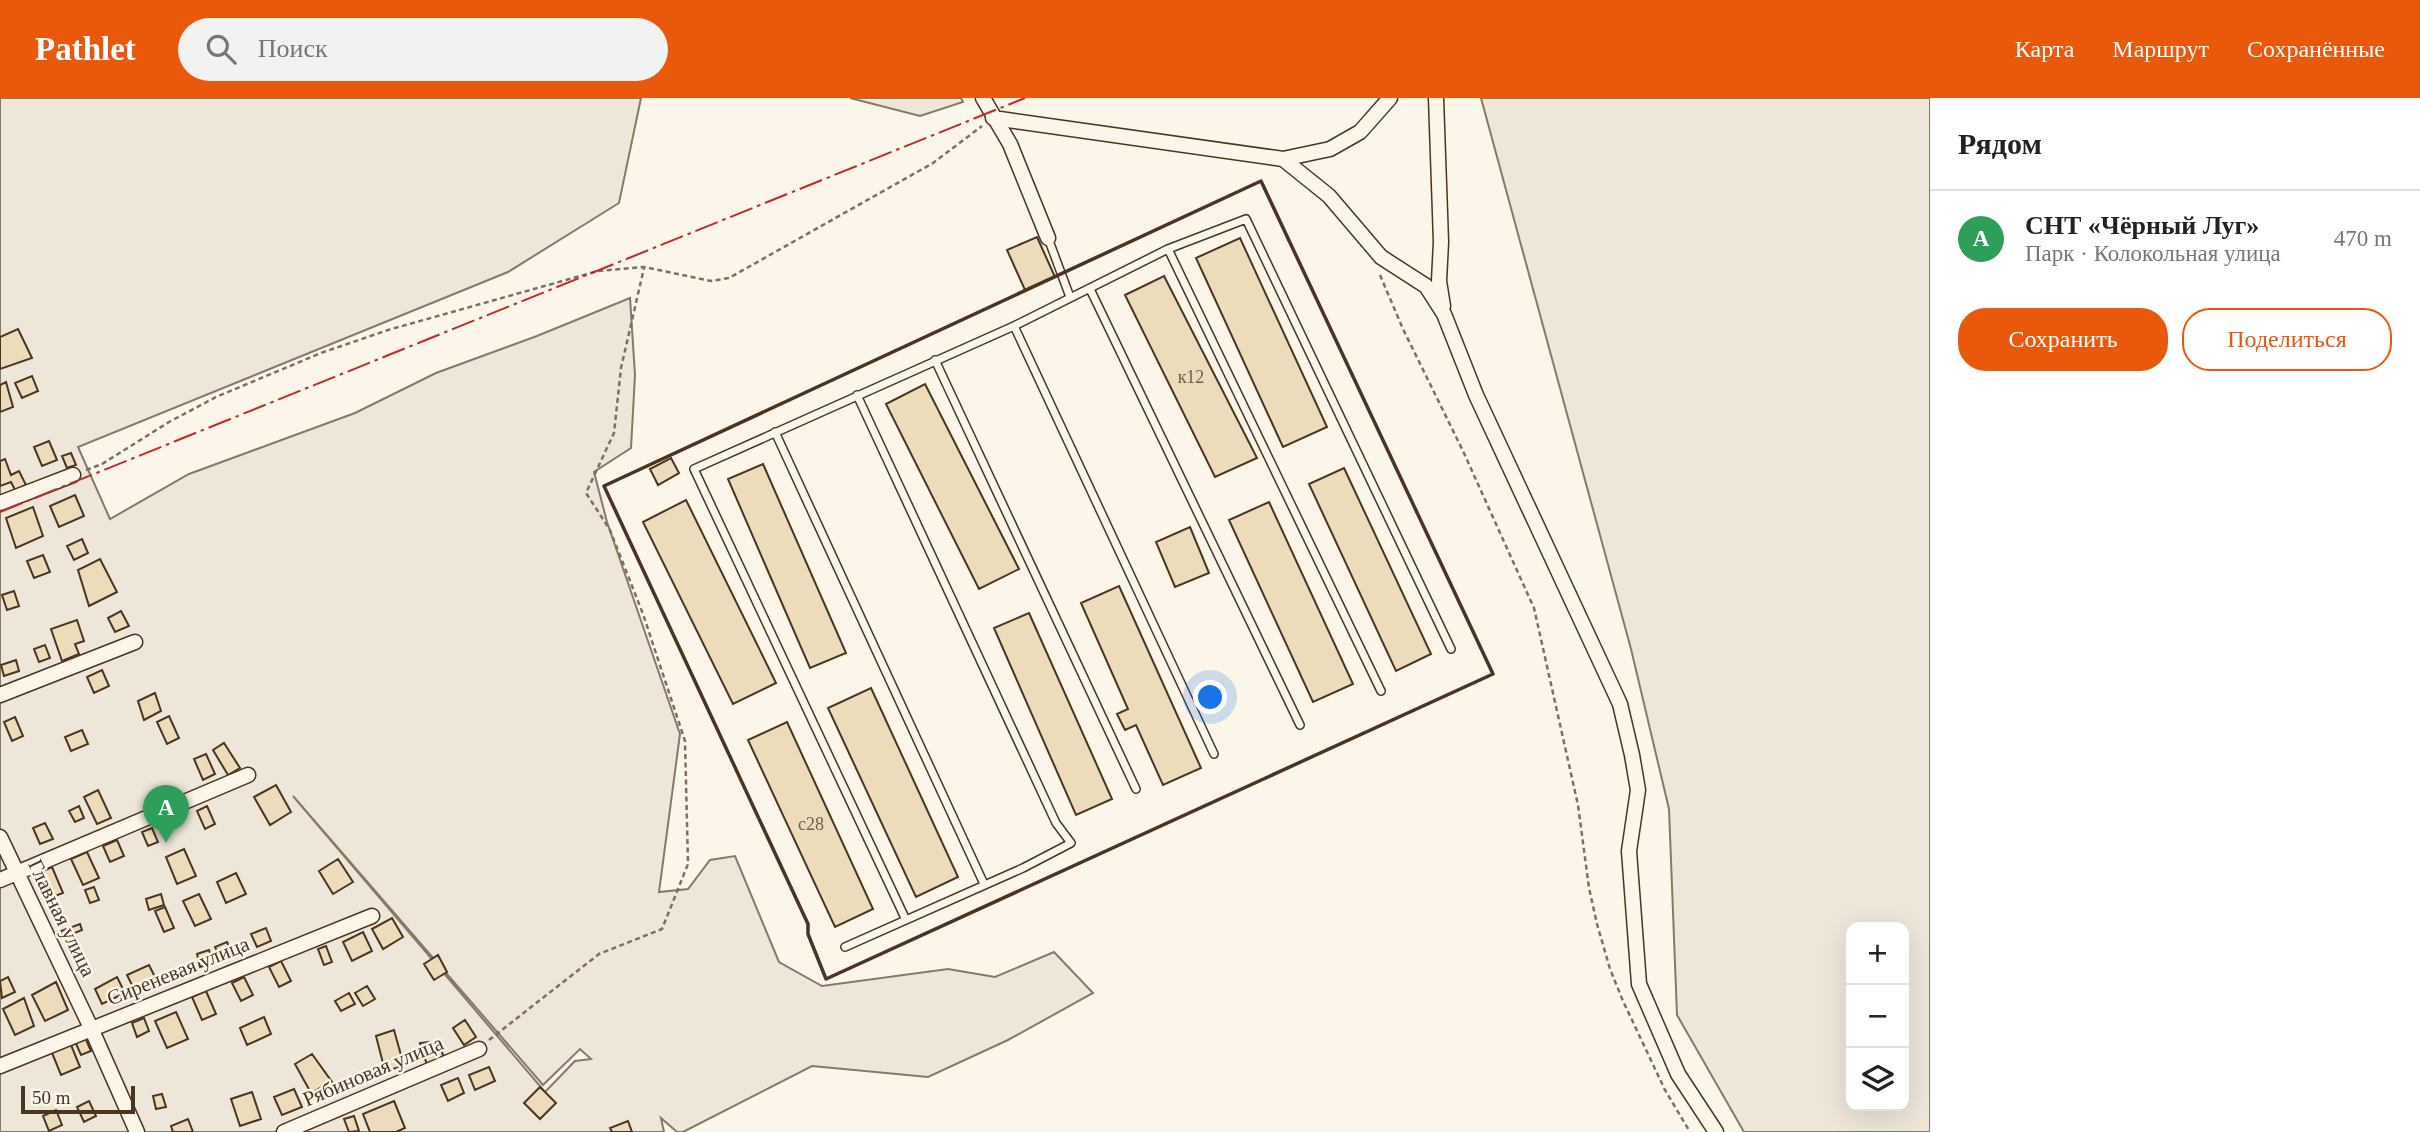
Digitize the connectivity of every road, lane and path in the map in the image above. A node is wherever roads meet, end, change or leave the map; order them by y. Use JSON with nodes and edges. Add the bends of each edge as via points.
{"nodes":[{"id":1,"x":983,"y":98,"type":"edge"},
{"id":2,"x":1390,"y":98,"type":"edge"},
{"id":3,"x":1436,"y":98,"type":"edge"},
{"id":4,"x":993,"y":118,"type":"junction"},
{"id":5,"x":1283,"y":159,"type":"junction"},
{"id":6,"x":1048,"y":239,"type":"joint"},
{"id":7,"x":1168,"y":249,"type":"junction"},
{"id":8,"x":1376,"y":265,"type":"dead end"},
{"id":9,"x":644,"y":267,"type":"junction"},
{"id":10,"x":1090,"y":289,"type":"junction"},
{"id":11,"x":1070,"y":297,"type":"junction"},
{"id":12,"x":1444,"y":314,"type":"junction"},
{"id":13,"x":1014,"y":326,"type":"junction"},
{"id":14,"x":935,"y":359,"type":"junction"},
{"id":15,"x":857,"y":395,"type":"junction"},
{"id":16,"x":775,"y":432,"type":"junction"},
{"id":17,"x":73,"y":475,"type":"joint"},
{"id":18,"x":0,"y":503,"type":"edge"},
{"id":19,"x":135,"y":642,"type":"dead end"},
{"id":20,"x":1451,"y":649,"type":"dead end"},
{"id":21,"x":1381,"y":691,"type":"dead end"},
{"id":22,"x":0,"y":695,"type":"edge"},
{"id":23,"x":1300,"y":725,"type":"dead end"},
{"id":24,"x":1214,"y":754,"type":"dead end"},
{"id":25,"x":248,"y":775,"type":"dead end"},
{"id":26,"x":1136,"y":789,"type":"dead end"},
{"id":27,"x":0,"y":837,"type":"edge"},
{"id":28,"x":17,"y":873,"type":"junction"},
{"id":29,"x":0,"y":880,"type":"edge"},
{"id":30,"x":984,"y":884,"type":"junction"},
{"id":31,"x":372,"y":916,"type":"dead end"},
{"id":32,"x":906,"y":920,"type":"junction"},
{"id":33,"x":845,"y":947,"type":"dead end"},
{"id":34,"x":92,"y":1028,"type":"junction"},
{"id":35,"x":478,"y":1049,"type":"joint"},
{"id":36,"x":0,"y":1066,"type":"edge"},
{"id":37,"x":137,"y":1132,"type":"edge"},
{"id":38,"x":284,"y":1132,"type":"edge"},
{"id":39,"x":1690,"y":1132,"type":"edge"},
{"id":40,"x":1716,"y":1132,"type":"edge"}],
"edges":[{"from":1,"to":4,"type":"street"},
{"from":2,"to":5,"type":"street","via":[[1360,132],[1330,149]]},
{"from":3,"to":12,"type":"street","via":[[1439,281]]},
{"from":4,"to":5,"type":"street"},
{"from":4,"to":6,"type":"street","via":[[1010,144]]},
{"from":4,"to":9,"type":"path","via":[[913,175],[729,278],[710,281]]},
{"from":5,"to":12,"type":"street","via":[[1329,196],[1381,257],[1426,286]]},
{"from":6,"to":11,"type":"lane"},
{"from":7,"to":10,"type":"lane"},
{"from":7,"to":20,"type":"lane","via":[[1246,219]]},
{"from":7,"to":21,"type":"lane"},
{"from":8,"to":39,"type":"path","via":[[1534,608],[1578,805],[1600,936],[1623,1001]]},
{"from":9,"to":17,"type":"path","via":[[598,271],[321,353],[216,397],[102,464]]},
{"from":9,"to":35,"type":"path","via":[[621,368],[614,433],[586,493],[610,530],[685,741],[688,864],[662,929],[599,954]]},
{"from":10,"to":11,"type":"lane"},
{"from":10,"to":23,"type":"lane"},
{"from":11,"to":13,"type":"lane"},
{"from":12,"to":40,"type":"street","via":[[1476,395],[1620,704],[1637,790],[1629,851],[1639,984],[1678,1074]]},
{"from":13,"to":14,"type":"lane"},
{"from":13,"to":24,"type":"lane"},
{"from":14,"to":15,"type":"lane"},
{"from":14,"to":26,"type":"lane"},
{"from":15,"to":16,"type":"lane"},
{"from":15,"to":30,"type":"lane","via":[[1056,823],[1071,843]]},
{"from":16,"to":30,"type":"lane"},
{"from":16,"to":32,"type":"lane","via":[[694,469]]},
{"from":17,"to":18,"type":"street"},
{"from":19,"to":22,"type":"street"},
{"from":25,"to":28,"type":"street"},
{"from":27,"to":28,"type":"street","name":"Главная улица"},
{"from":28,"to":29,"type":"street"},
{"from":28,"to":34,"type":"street","name":"Главная улица"},
{"from":30,"to":32,"type":"lane"},
{"from":31,"to":34,"type":"street","name":"Сиреневая улица"},
{"from":32,"to":33,"type":"lane"},
{"from":34,"to":36,"type":"street","name":"Сиреневая улица"},
{"from":34,"to":37,"type":"street","name":"Главная улица"},
{"from":35,"to":38,"type":"street","name":"Рябиновая улица"}]}
